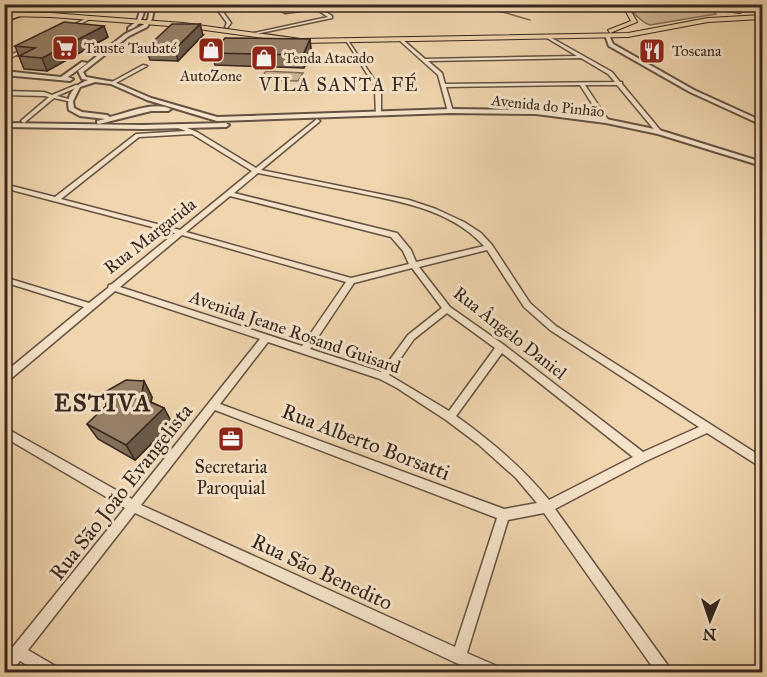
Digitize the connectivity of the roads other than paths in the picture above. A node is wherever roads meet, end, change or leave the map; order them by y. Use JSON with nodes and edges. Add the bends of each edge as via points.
{"nodes":[{"id":1,"x":253,"y":4,"type":"edge"},
{"id":2,"x":676,"y":4,"type":"edge"},
{"id":3,"x":148,"y":5,"type":"edge"},
{"id":4,"x":231,"y":5,"type":"edge"},
{"id":5,"x":618,"y":5,"type":"edge"},
{"id":6,"x":326,"y":7,"type":"dead end"},
{"id":7,"x":7,"y":8,"type":"edge"},
{"id":8,"x":317,"y":8,"type":"junction"},
{"id":9,"x":712,"y":8,"type":"junction"},
{"id":10,"x":21,"y":12,"type":"junction"},
{"id":11,"x":45,"y":12,"type":"junction"},
{"id":12,"x":285,"y":12,"type":"dead end"},
{"id":13,"x":4,"y":14,"type":"edge"},
{"id":14,"x":762,"y":15,"type":"edge"},
{"id":15,"x":90,"y":18,"type":"junction"},
{"id":16,"x":708,"y":20,"type":"junction"},
{"id":17,"x":4,"y":21,"type":"edge"},
{"id":18,"x":144,"y":22,"type":"junction"},
{"id":19,"x":634,"y":22,"type":"junction"},
{"id":20,"x":163,"y":23,"type":"junction"},
{"id":21,"x":227,"y":27,"type":"junction"},
{"id":22,"x":624,"y":27,"type":"junction"},
{"id":23,"x":672,"y":27,"type":"junction"},
{"id":24,"x":256,"y":33,"type":"junction"},
{"id":25,"x":58,"y":34,"type":"edge"},
{"id":26,"x":620,"y":35,"type":"junction"},
{"id":27,"x":585,"y":36,"type":"junction"},
{"id":28,"x":607,"y":36,"type":"junction"},
{"id":29,"x":548,"y":37,"type":"junction"},
{"id":30,"x":346,"y":40,"type":"junction"},
{"id":31,"x":400,"y":40,"type":"junction"},
{"id":32,"x":36,"y":44,"type":"edge"},
{"id":33,"x":611,"y":45,"type":"junction"},
{"id":34,"x":631,"y":49,"type":"junction"},
{"id":35,"x":622,"y":50,"type":"junction"},
{"id":36,"x":581,"y":57,"type":"junction"},
{"id":37,"x":4,"y":60,"type":"edge"},
{"id":38,"x":426,"y":60,"type":"junction"},
{"id":39,"x":145,"y":66,"type":"dead end"},
{"id":40,"x":80,"y":72,"type":"junction"},
{"id":41,"x":4,"y":73,"type":"edge"},
{"id":42,"x":65,"y":78,"type":"junction"},
{"id":43,"x":95,"y":80,"type":"junction"},
{"id":44,"x":112,"y":83,"type":"junction"},
{"id":45,"x":620,"y":83,"type":"junction"},
{"id":46,"x":582,"y":84,"type":"junction"},
{"id":47,"x":78,"y":86,"type":"junction"},
{"id":48,"x":443,"y":86,"type":"junction"},
{"id":49,"x":4,"y":93,"type":"edge"},
{"id":50,"x":55,"y":95,"type":"junction"},
{"id":51,"x":70,"y":101,"type":"junction"},
{"id":52,"x":184,"y":110,"type":"junction"},
{"id":53,"x":143,"y":111,"type":"junction"},
{"id":54,"x":450,"y":111,"type":"junction"},
{"id":55,"x":194,"y":114,"type":"junction"},
{"id":56,"x":379,"y":114,"type":"junction"},
{"id":57,"x":118,"y":118,"type":"junction"},
{"id":58,"x":762,"y":120,"type":"edge"},
{"id":59,"x":24,"y":121,"type":"junction"},
{"id":60,"x":317,"y":121,"type":"junction"},
{"id":61,"x":606,"y":121,"type":"junction"},
{"id":62,"x":4,"y":123,"type":"edge"},
{"id":63,"x":133,"y":125,"type":"junction"},
{"id":64,"x":143,"y":127,"type":"junction"},
{"id":65,"x":180,"y":127,"type":"junction"},
{"id":66,"x":659,"y":132,"type":"junction"},
{"id":67,"x":195,"y":133,"type":"junction"},
{"id":68,"x":762,"y":164,"type":"edge"},
{"id":69,"x":256,"y":171,"type":"junction"},
{"id":70,"x":762,"y":171,"type":"edge"},
{"id":71,"x":4,"y":186,"type":"edge"},
{"id":72,"x":230,"y":194,"type":"junction"},
{"id":73,"x":57,"y":200,"type":"junction"},
{"id":74,"x":182,"y":233,"type":"junction"},
{"id":75,"x":489,"y":248,"type":"junction"},
{"id":76,"x":414,"y":266,"type":"junction"},
{"id":77,"x":4,"y":279,"type":"edge"},
{"id":78,"x":351,"y":281,"type":"junction"},
{"id":79,"x":111,"y":287,"type":"junction"},
{"id":80,"x":89,"y":306,"type":"junction"},
{"id":81,"x":447,"y":309,"type":"junction"},
{"id":82,"x":266,"y":338,"type":"junction"},
{"id":83,"x":501,"y":347,"type":"junction"},
{"id":84,"x":304,"y":350,"type":"junction"},
{"id":85,"x":384,"y":376,"type":"junction"},
{"id":86,"x":4,"y":379,"type":"edge"},
{"id":87,"x":214,"y":406,"type":"junction"},
{"id":88,"x":450,"y":417,"type":"junction"},
{"id":89,"x":708,"y":428,"type":"junction"},
{"id":90,"x":4,"y":431,"type":"edge"},
{"id":91,"x":642,"y":458,"type":"junction"},
{"id":92,"x":762,"y":464,"type":"edge"},
{"id":93,"x":134,"y":507,"type":"junction"},
{"id":94,"x":547,"y":507,"type":"junction"},
{"id":95,"x":504,"y":515,"type":"junction"},
{"id":96,"x":19,"y":652,"type":"junction"},
{"id":97,"x":459,"y":657,"type":"junction"},
{"id":98,"x":4,"y":670,"type":"edge"},
{"id":99,"x":52,"y":672,"type":"edge"},
{"id":100,"x":494,"y":672,"type":"edge"},
{"id":101,"x":664,"y":672,"type":"edge"}],
"edges":[{"from":1,"to":4,"type":"street"},
{"from":2,"to":9,"type":"main road"},
{"from":3,"to":18,"type":"street"},
{"from":3,"to":18,"type":"street"},
{"from":4,"to":21,"type":"street","via":[[221,12],[229,23]]},
{"from":5,"to":19,"type":"main road","via":[[628,11]]},
{"from":6,"to":8,"type":"street"},
{"from":7,"to":10,"type":"main road"},
{"from":7,"to":11,"type":"main road","via":[[39,8]]},
{"from":8,"to":12,"type":"street"},
{"from":8,"to":24,"type":"street","via":[[331,17]]},
{"from":9,"to":14,"type":"main road"},
{"from":9,"to":16,"type":"main road","via":[[724,15]]},
{"from":10,"to":11,"type":"main road"},
{"from":10,"to":13,"type":"main road"},
{"from":10,"to":15,"type":"main road"},
{"from":10,"to":17,"type":"main road"},
{"from":11,"to":18,"type":"main road"},
{"from":14,"to":16,"type":"main road"},
{"from":15,"to":18,"type":"main road"},
{"from":15,"to":25,"type":"street"},
{"from":16,"to":23,"type":"main road"},
{"from":18,"to":20,"type":"main road"},
{"from":18,"to":40,"type":"street"},
{"from":18,"to":42,"type":"street"},
{"from":19,"to":22,"type":"main road"},
{"from":19,"to":23,"type":"main road"},
{"from":20,"to":21,"type":"main road"},
{"from":20,"to":30,"type":"main road","via":[[282,40]]},
{"from":21,"to":24,"type":"main road"},
{"from":22,"to":24,"type":"main road","via":[[573,35],[308,38]]},
{"from":22,"to":28,"type":"main road"},
{"from":23,"to":26,"type":"main road"},
{"from":26,"to":28,"type":"main road"},
{"from":26,"to":34,"type":"street","via":[[616,40]]},
{"from":27,"to":28,"type":"main road"},
{"from":27,"to":29,"type":"main road"},
{"from":27,"to":33,"type":"main road"},
{"from":28,"to":33,"type":"street"},
{"from":29,"to":31,"type":"main road"},
{"from":29,"to":36,"type":"street"},
{"from":30,"to":31,"type":"main road"},
{"from":30,"to":56,"type":"street","via":[[376,85]]},
{"from":31,"to":38,"type":"street"},
{"from":32,"to":37,"type":"street"},
{"from":33,"to":35,"type":"street"},
{"from":34,"to":35,"type":"street"},
{"from":34,"to":58,"type":"street","via":[[684,83]]},
{"from":35,"to":58,"type":"street","via":[[692,92]]},
{"from":36,"to":38,"type":"street"},
{"from":36,"to":45,"type":"street"},
{"from":38,"to":48,"type":"street","via":[[440,74]]},
{"from":39,"to":44,"type":"street"},
{"from":40,"to":42,"type":"street"},
{"from":40,"to":43,"type":"street","via":[[84,78]]},
{"from":41,"to":42,"type":"street"},
{"from":42,"to":47,"type":"street","via":[[79,80]]},
{"from":43,"to":44,"type":"street"},
{"from":43,"to":47,"type":"street"},
{"from":44,"to":52,"type":"street"},
{"from":45,"to":46,"type":"street"},
{"from":45,"to":66,"type":"street"},
{"from":46,"to":48,"type":"street"},
{"from":46,"to":61,"type":"street"},
{"from":47,"to":50,"type":"street"},
{"from":47,"to":51,"type":"street"},
{"from":48,"to":54,"type":"street"},
{"from":49,"to":50,"type":"street"},
{"from":50,"to":51,"type":"street"},
{"from":50,"to":59,"type":"street"},
{"from":51,"to":57,"type":"street","via":[[71,109],[80,114]]},
{"from":52,"to":53,"type":"street"},
{"from":52,"to":55,"type":"street"},
{"from":53,"to":57,"type":"street"},
{"from":53,"to":63,"type":"street","via":[[131,118]]},
{"from":54,"to":56,"type":"street"},
{"from":54,"to":61,"type":"street","via":[[517,111]]},
{"from":55,"to":56,"type":"street","via":[[231,120]]},
{"from":55,"to":65,"type":"street","via":[[191,123]]},
{"from":57,"to":59,"type":"street","via":[[91,122]]},
{"from":57,"to":63,"type":"street"},
{"from":59,"to":62,"type":"street"},
{"from":60,"to":65,"type":"street","name":"Avenida do Pinhão"},
{"from":60,"to":69,"type":"street","name":"Rua Margarida"},
{"from":60,"to":70,"type":"street","name":"Avenida do Pinhão","via":[[485,113],[546,117],[653,135]]},
{"from":61,"to":66,"type":"street"},
{"from":62,"to":64,"type":"street"},
{"from":63,"to":64,"type":"street"},
{"from":64,"to":65,"type":"street","name":"Avenida do Pinhão"},
{"from":65,"to":67,"type":"street"},
{"from":66,"to":68,"type":"street"},
{"from":67,"to":69,"type":"street"},
{"from":67,"to":73,"type":"street","via":[[138,135]]},
{"from":69,"to":72,"type":"street","name":"Rua Margarida"},
{"from":69,"to":75,"type":"street","via":[[407,201],[461,224]]},
{"from":71,"to":73,"type":"street"},
{"from":72,"to":74,"type":"street","name":"Rua Margarida"},
{"from":72,"to":76,"type":"street","name":"Rua Ângelo Daniel","via":[[394,235]]},
{"from":73,"to":74,"type":"street"},
{"from":74,"to":78,"type":"street"},
{"from":74,"to":79,"type":"street","name":"Rua Margarida"},
{"from":75,"to":76,"type":"street"},
{"from":75,"to":89,"type":"street","via":[[527,305],[553,328]]},
{"from":76,"to":78,"type":"street"},
{"from":76,"to":81,"type":"street","name":"Rua Ângelo Daniel"},
{"from":77,"to":80,"type":"street"},
{"from":78,"to":84,"type":"street"},
{"from":79,"to":80,"type":"street","name":"Rua Margarida"},
{"from":79,"to":82,"type":"street","name":"Avenida Jeane Rosand Guisard"},
{"from":80,"to":86,"type":"street","name":"Rua Margarida"},
{"from":81,"to":83,"type":"street","name":"Rua Ângelo Daniel"},
{"from":81,"to":85,"type":"street","via":[[411,337]]},
{"from":82,"to":84,"type":"street","name":"Avenida Jeane Rosand Guisard"},
{"from":82,"to":87,"type":"street","name":"Rua São João Evangelista"},
{"from":83,"to":88,"type":"street"},
{"from":83,"to":91,"type":"street","name":"Rua Ângelo Daniel"},
{"from":84,"to":85,"type":"street","name":"Avenida Jeane Rosand Guisard"},
{"from":85,"to":88,"type":"street","name":"Avenida Jeane Rosand Guisard"},
{"from":87,"to":93,"type":"street","name":"Rua São João Evangelista"},
{"from":87,"to":95,"type":"street","name":"Rua Alberto Borsatti"},
{"from":88,"to":94,"type":"street","name":"Avenida Jeane Rosand Guisard","via":[[511,466]]},
{"from":89,"to":91,"type":"street"},
{"from":89,"to":92,"type":"street"},
{"from":90,"to":93,"type":"street","name":"Rua São Benedito"},
{"from":91,"to":94,"type":"street"},
{"from":93,"to":96,"type":"street","name":"Rua São João Evangelista"},
{"from":93,"to":97,"type":"street","name":"Rua São Benedito"},
{"from":94,"to":95,"type":"street"},
{"from":94,"to":101,"type":"street","name":"Avenida Jeane Rosand Guisard"},
{"from":95,"to":97,"type":"street"},
{"from":96,"to":98,"type":"street","name":"Rua São João Evangelista"},
{"from":96,"to":99,"type":"street"},
{"from":97,"to":100,"type":"street","name":"Rua São Benedito"}]}
